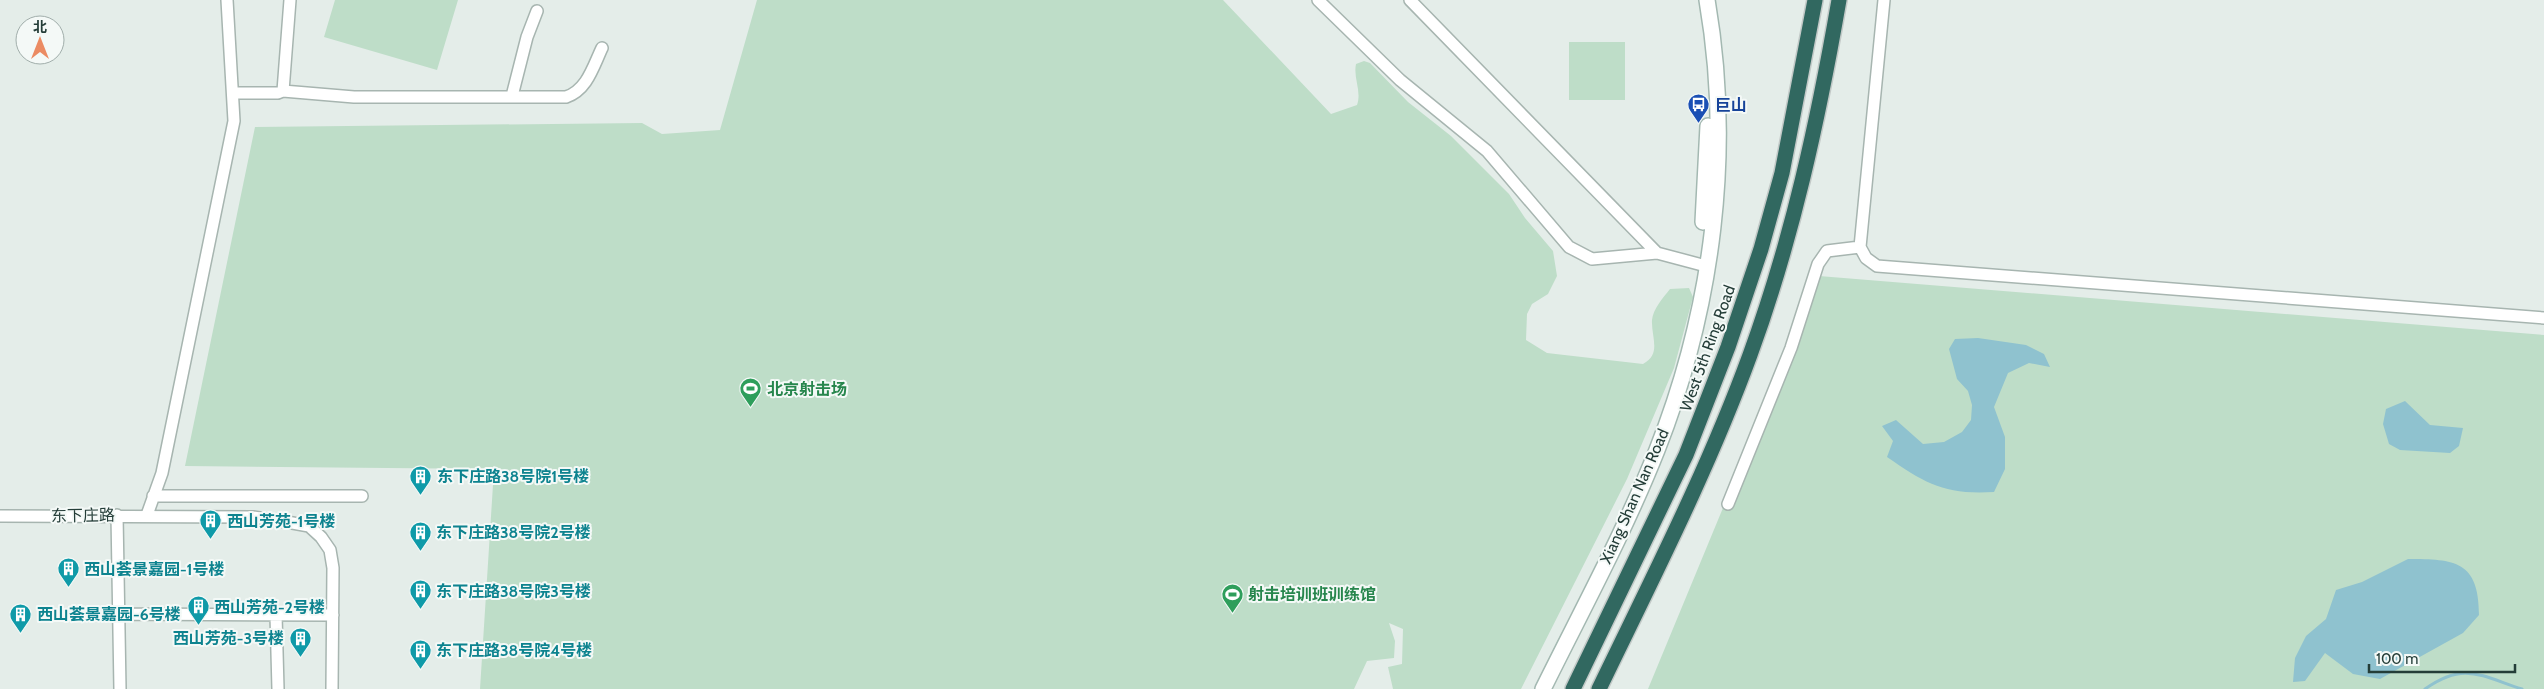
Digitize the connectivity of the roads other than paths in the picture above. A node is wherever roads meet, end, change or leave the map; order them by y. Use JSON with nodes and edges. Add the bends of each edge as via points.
{"nodes":[{"id":1,"x":228,"y":0,"type":"edge"},
{"id":2,"x":290,"y":0,"type":"edge"},
{"id":3,"x":1318,"y":0,"type":"edge"},
{"id":4,"x":1410,"y":0,"type":"edge"},
{"id":5,"x":1697,"y":0,"type":"edge"},
{"id":6,"x":1707,"y":0,"type":"edge"},
{"id":7,"x":1811,"y":0,"type":"edge"},
{"id":8,"x":1815,"y":0,"type":"edge"},
{"id":9,"x":1839,"y":0,"type":"edge"},
{"id":10,"x":1884,"y":0,"type":"edge"},
{"id":11,"x":537,"y":11,"type":"dead end"},
{"id":12,"x":1809,"y":31,"type":"junction"},
{"id":13,"x":602,"y":48,"type":"dead end"},
{"id":14,"x":283,"y":91,"type":"junction"},
{"id":15,"x":232,"y":93,"type":"junction"},
{"id":16,"x":512,"y":96,"type":"junction"},
{"id":17,"x":1860,"y":247,"type":"junction"},
{"id":18,"x":1657,"y":253,"type":"junction"},
{"id":19,"x":1706,"y":266,"type":"junction"},
{"id":20,"x":2544,"y":318,"type":"edge"},
{"id":21,"x":153,"y":496,"type":"junction"},
{"id":22,"x":362,"y":496,"type":"dead end"},
{"id":23,"x":1728,"y":504,"type":"dead end"},
{"id":24,"x":117,"y":515,"type":"junction"},
{"id":25,"x":147,"y":515,"type":"junction"},
{"id":26,"x":0,"y":516,"type":"edge"},
{"id":27,"x":119,"y":614,"type":"junction"},
{"id":28,"x":276,"y":615,"type":"junction"},
{"id":29,"x":333,"y":615,"type":"junction"},
{"id":30,"x":120,"y":689,"type":"edge"},
{"id":31,"x":278,"y":689,"type":"edge"},
{"id":32,"x":332,"y":689,"type":"edge"},
{"id":33,"x":1543,"y":689,"type":"edge"},
{"id":34,"x":1573,"y":689,"type":"edge"},
{"id":35,"x":1599,"y":689,"type":"edge"}],
"edges":[{"from":1,"to":15,"type":"street"},
{"from":2,"to":14,"type":"street"},
{"from":3,"to":18,"type":"street","via":[[1400,80],[1487,151],[1569,247],[1592,259]]},
{"from":4,"to":18,"type":"street"},
{"from":5,"to":19,"type":"main road","name":"Xiang Shan Nan Road","via":[[1707,58],[1708,123],[1701,240]]},
{"from":6,"to":19,"type":"main road","name":"Xiang Shan Nan Road","via":[[1717,99],[1718,165]]},
{"from":7,"to":12,"type":"highway"},
{"from":8,"to":12,"type":"highway","name":"West 5th Ring Road"},
{"from":9,"to":35,"type":"highway","via":[[1804,178],[1750,355],[1707,464]]},
{"from":10,"to":17,"type":"street"},
{"from":11,"to":16,"type":"street"},
{"from":12,"to":34,"type":"highway","name":"West 5th Ring Road","via":[[1782,172],[1728,347],[1686,455]]},
{"from":13,"to":16,"type":"street","via":[[584,85],[576,94],[566,97]]},
{"from":14,"to":15,"type":"street"},
{"from":14,"to":16,"type":"street","via":[[354,97]]},
{"from":15,"to":21,"type":"street","via":[[234,121],[162,472]]},
{"from":17,"to":20,"type":"street","via":[[1866,258],[1877,266]]},
{"from":17,"to":23,"type":"street","via":[[1827,252],[1818,264],[1791,348]]},
{"from":18,"to":19,"type":"street"},
{"from":19,"to":33,"type":"main road","name":"Xiang Shan Nan Road","via":[[1694,339],[1657,450]]},
{"from":21,"to":22,"type":"street"},
{"from":21,"to":25,"type":"street"},
{"from":24,"to":25,"type":"street","name":"东下庄路"},
{"from":24,"to":26,"type":"street","name":"东下庄路"},
{"from":24,"to":27,"type":"street"},
{"from":25,"to":29,"type":"street","name":"东下庄路","via":[[253,517],[309,526],[330,550]]},
{"from":27,"to":28,"type":"street"},
{"from":27,"to":30,"type":"street"},
{"from":28,"to":29,"type":"street"},
{"from":28,"to":31,"type":"street"},
{"from":29,"to":32,"type":"street","name":"东下庄路"}]}
